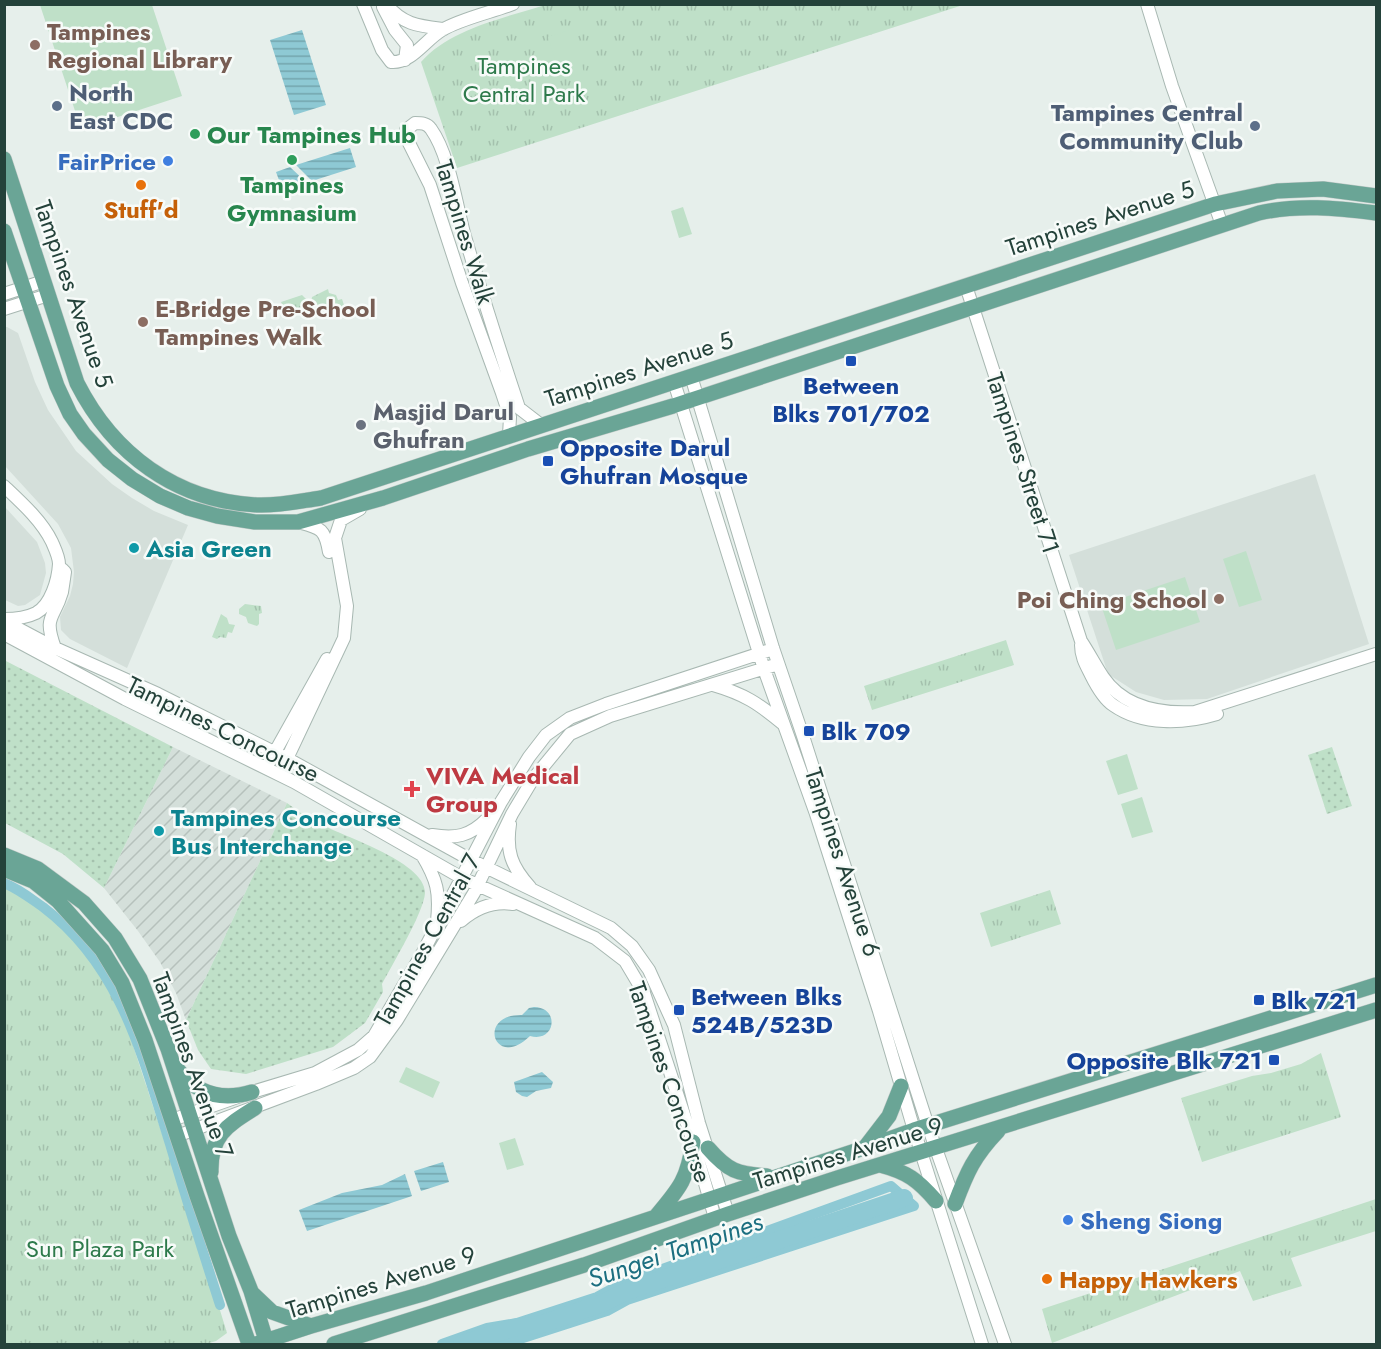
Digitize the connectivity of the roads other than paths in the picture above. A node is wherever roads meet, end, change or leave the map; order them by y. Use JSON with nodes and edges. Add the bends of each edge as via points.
{"nodes":[{"id":1,"x":363,"y":4,"type":"edge"},
{"id":2,"x":384,"y":4,"type":"edge"},
{"id":3,"x":513,"y":4,"type":"edge"},
{"id":4,"x":1147,"y":4,"type":"edge"},
{"id":5,"x":444,"y":29,"type":"junction"},
{"id":6,"x":404,"y":61,"type":"junction"},
{"id":7,"x":4,"y":159,"type":"edge"},
{"id":8,"x":1377,"y":196,"type":"edge"},
{"id":9,"x":1215,"y":204,"type":"junction"},
{"id":10,"x":1377,"y":213,"type":"edge"},
{"id":11,"x":1222,"y":225,"type":"junction"},
{"id":12,"x":4,"y":231,"type":"edge"},
{"id":13,"x":966,"y":286,"type":"junction"},
{"id":14,"x":46,"y":288,"type":"junction"},
{"id":15,"x":4,"y":294,"type":"edge"},
{"id":16,"x":26,"y":295,"type":"junction"},
{"id":17,"x":972,"y":307,"type":"junction"},
{"id":18,"x":4,"y":309,"type":"edge"},
{"id":19,"x":691,"y":376,"type":"junction"},
{"id":20,"x":674,"y":382,"type":"junction"},
{"id":21,"x":698,"y":398,"type":"junction"},
{"id":22,"x":681,"y":403,"type":"junction"},
{"id":23,"x":541,"y":425,"type":"junction"},
{"id":24,"x":509,"y":435,"type":"junction"},
{"id":25,"x":528,"y":448,"type":"junction"},
{"id":26,"x":4,"y":486,"type":"edge"},
{"id":27,"x":383,"y":498,"type":"junction"},
{"id":28,"x":298,"y":522,"type":"junction"},
{"id":29,"x":59,"y":564,"type":"junction"},
{"id":30,"x":4,"y":620,"type":"edge"},
{"id":31,"x":4,"y":634,"type":"edge"},
{"id":32,"x":1081,"y":641,"type":"junction"},
{"id":33,"x":55,"y":648,"type":"junction"},
{"id":34,"x":773,"y":648,"type":"junction"},
{"id":35,"x":760,"y":653,"type":"junction"},
{"id":36,"x":1377,"y":654,"type":"edge"},
{"id":37,"x":1377,"y":663,"type":"edge"},
{"id":38,"x":778,"y":664,"type":"junction"},
{"id":39,"x":764,"y":669,"type":"junction"},
{"id":40,"x":713,"y":685,"type":"junction"},
{"id":41,"x":784,"y":725,"type":"junction"},
{"id":42,"x":275,"y":753,"type":"junction"},
{"id":43,"x":288,"y":759,"type":"junction"},
{"id":44,"x":266,"y":768,"type":"junction"},
{"id":45,"x":279,"y":775,"type":"junction"},
{"id":46,"x":498,"y":807,"type":"junction"},
{"id":47,"x":512,"y":814,"type":"junction"},
{"id":48,"x":425,"y":833,"type":"junction"},
{"id":49,"x":421,"y":854,"type":"junction"},
{"id":50,"x":4,"y":855,"type":"edge"},
{"id":51,"x":471,"y":860,"type":"junction"},
{"id":52,"x":486,"y":867,"type":"junction"},
{"id":53,"x":4,"y":868,"type":"edge"},
{"id":54,"x":462,"y":878,"type":"junction"},
{"id":55,"x":478,"y":886,"type":"junction"},
{"id":56,"x":535,"y":892,"type":"junction"},
{"id":57,"x":532,"y":908,"type":"junction"},
{"id":58,"x":436,"y":927,"type":"junction"},
{"id":59,"x":453,"y":929,"type":"junction"},
{"id":60,"x":1377,"y":984,"type":"edge"},
{"id":61,"x":1377,"y":1010,"type":"edge"},
{"id":62,"x":172,"y":1062,"type":"junction"},
{"id":63,"x":901,"y":1086,"type":"junction"},
{"id":64,"x":252,"y":1092,"type":"junction"},
{"id":65,"x":255,"y":1108,"type":"junction"},
{"id":66,"x":190,"y":1114,"type":"junction"},
{"id":67,"x":172,"y":1120,"type":"junction"},
{"id":68,"x":921,"y":1128,"type":"junction"},
{"id":69,"x":1000,"y":1128,"type":"junction"},
{"id":70,"x":195,"y":1130,"type":"junction"},
{"id":71,"x":177,"y":1136,"type":"junction"},
{"id":72,"x":693,"y":1142,"type":"junction"},
{"id":73,"x":708,"y":1148,"type":"junction"},
{"id":74,"x":864,"y":1148,"type":"junction"},
{"id":75,"x":929,"y":1151,"type":"junction"},
{"id":76,"x":880,"y":1165,"type":"junction"},
{"id":77,"x":774,"y":1177,"type":"junction"},
{"id":78,"x":212,"y":1184,"type":"junction"},
{"id":79,"x":716,"y":1197,"type":"junction"},
{"id":80,"x":936,"y":1201,"type":"junction"},
{"id":81,"x":955,"y":1204,"type":"junction"},
{"id":82,"x":722,"y":1216,"type":"junction"},
{"id":83,"x":656,"y":1217,"type":"junction"},
{"id":84,"x":250,"y":1291,"type":"junction"},
{"id":85,"x":311,"y":1326,"type":"junction"},
{"id":86,"x":263,"y":1343,"type":"edge"},
{"id":87,"x":249,"y":1344,"type":"edge"},
{"id":88,"x":334,"y":1344,"type":"edge"},
{"id":89,"x":982,"y":1344,"type":"edge"},
{"id":90,"x":1005,"y":1344,"type":"edge"}],
"edges":[{"from":1,"to":6,"type":"street","via":[[387,57],[391,62]]},
{"from":2,"to":5,"type":"street","via":[[410,24]]},
{"from":2,"to":6,"type":"street","via":[[395,30],[407,45]]},
{"from":3,"to":5,"type":"street"},
{"from":4,"to":9,"type":"street"},
{"from":5,"to":6,"type":"street"},
{"from":7,"to":14,"type":"main road","name":"Tampines Avenue 5"},
{"from":8,"to":9,"type":"main road","name":"Tampines Avenue 5","via":[[1323,189],[1277,191]]},
{"from":9,"to":11,"type":"street"},
{"from":9,"to":13,"type":"main road","name":"Tampines Avenue 5"},
{"from":10,"to":11,"type":"main road","name":"Tampines Avenue 5","via":[[1303,206],[1259,213]]},
{"from":11,"to":17,"type":"main road","name":"Tampines Avenue 5"},
{"from":12,"to":16,"type":"main road","name":"Tampines Avenue 5"},
{"from":13,"to":17,"type":"street","name":"Tampines Street 71"},
{"from":13,"to":19,"type":"main road","name":"Tampines Avenue 5"},
{"from":14,"to":16,"type":"street"},
{"from":14,"to":24,"type":"main road","name":"Tampines Avenue 5","via":[[77,382],[101,423],[135,459],[195,492],[257,505],[321,498]]},
{"from":15,"to":16,"type":"street"},
{"from":16,"to":18,"type":"street"},
{"from":16,"to":28,"type":"main road","name":"Tampines Avenue 5","via":[[70,414],[108,460],[160,496],[188,508],[255,522]]},
{"from":17,"to":21,"type":"main road","name":"Tampines Avenue 5"},
{"from":17,"to":32,"type":"street","name":"Tampines Street 71"},
{"from":19,"to":20,"type":"main road","name":"Tampines Avenue 5"},
{"from":19,"to":21,"type":"street","name":"Tampines Avenue 6"},
{"from":20,"to":22,"type":"street","name":"Tampines Avenue 6"},
{"from":20,"to":23,"type":"main road","name":"Tampines Avenue 5"},
{"from":21,"to":22,"type":"main road","name":"Tampines Avenue 5"},
{"from":21,"to":34,"type":"street","name":"Tampines Avenue 6"},
{"from":22,"to":25,"type":"main road","name":"Tampines Avenue 5"},
{"from":22,"to":35,"type":"street","name":"Tampines Avenue 6"},
{"from":23,"to":24,"type":"main road","name":"Tampines Avenue 5"},
{"from":23,"to":24,"type":"street","name":"Tampines Walk","via":[[519,408],[443,156],[430,127],[415,123],[406,130],[408,141],[430,185],[502,393],[510,417]]},
{"from":24,"to":25,"type":"main road"},
{"from":25,"to":27,"type":"main road","name":"Tampines Avenue 5"},
{"from":26,"to":29,"type":"street","via":[[49,537]]},
{"from":27,"to":28,"type":"main road","name":"Tampines Avenue 5"},
{"from":27,"to":43,"type":"street","via":[[341,520],[338,527],[335,538],[347,606],[344,638]]},
{"from":28,"to":42,"type":"street","via":[[320,528],[325,534],[339,623],[326,660]]},
{"from":29,"to":30,"type":"street","via":[[49,601],[38,612]]},
{"from":29,"to":33,"type":"street","via":[[64,572],[62,593],[50,619]]},
{"from":30,"to":33,"type":"street","name":"Tampines Concourse"},
{"from":31,"to":44,"type":"street","name":"Tampines Concourse"},
{"from":32,"to":36,"type":"street","name":"Tampines Street 71","via":[[1118,695],[1154,711],[1177,713],[1219,705]]},
{"from":32,"to":37,"type":"street","name":"Tampines Street 71","via":[[1083,661],[1095,684],[1113,705],[1151,720],[1176,722],[1198,720]]},
{"from":33,"to":42,"type":"street","name":"Tampines Concourse"},
{"from":34,"to":35,"type":"street","name":"Tampines Central 7"},
{"from":34,"to":38,"type":"street","name":"Tampines Avenue 6"},
{"from":35,"to":39,"type":"street","name":"Tampines Avenue 6"},
{"from":35,"to":46,"type":"street","name":"Tampines Central 7","via":[[570,718],[546,735]]},
{"from":38,"to":39,"type":"street","name":"Tampines Central 7"},
{"from":38,"to":68,"type":"street","name":"Tampines Avenue 6"},
{"from":39,"to":40,"type":"street","name":"Tampines Central 7"},
{"from":39,"to":41,"type":"street","name":"Tampines Avenue 6"},
{"from":40,"to":41,"type":"street","via":[[738,692]]},
{"from":40,"to":47,"type":"street","name":"Tampines Central 7","via":[[610,716],[570,734],[533,778]]},
{"from":41,"to":63,"type":"street","name":"Tampines Avenue 6","via":[[816,814]]},
{"from":42,"to":43,"type":"street","name":"Tampines Concourse"},
{"from":42,"to":44,"type":"street"},
{"from":43,"to":45,"type":"street"},
{"from":43,"to":48,"type":"street","name":"Tampines Concourse"},
{"from":44,"to":45,"type":"street","name":"Tampines Concourse"},
{"from":45,"to":49,"type":"street","name":"Tampines Concourse"},
{"from":46,"to":48,"type":"street","name":"Tampines Central 7","via":[[476,830],[465,835],[444,837]]},
{"from":46,"to":51,"type":"street","name":"Tampines Central 7"},
{"from":47,"to":52,"type":"street","name":"Tampines Central 7"},
{"from":47,"to":56,"type":"street","name":"Tampines Concourse","via":[[508,851]]},
{"from":48,"to":51,"type":"street","name":"Tampines Concourse"},
{"from":49,"to":54,"type":"street","name":"Tampines Concourse"},
{"from":49,"to":58,"type":"street","via":[[438,888]]},
{"from":50,"to":62,"type":"main road","name":"Tampines Avenue 7","via":[[38,869],[84,903],[105,925],[140,980]]},
{"from":51,"to":52,"type":"street","name":"Tampines Concourse"},
{"from":51,"to":54,"type":"street","name":"Tampines Central 7"},
{"from":52,"to":55,"type":"street","name":"Tampines Central 7"},
{"from":52,"to":56,"type":"street","name":"Tampines Concourse"},
{"from":53,"to":67,"type":"main road","name":"Tampines Avenue 7","via":[[33,881],[58,901],[114,968],[137,1016]]},
{"from":54,"to":55,"type":"street","name":"Tampines Concourse"},
{"from":54,"to":58,"type":"street","name":"Tampines Central 7"},
{"from":55,"to":57,"type":"street","name":"Tampines Concourse"},
{"from":55,"to":59,"type":"street","name":"Tampines Central 7"},
{"from":56,"to":73,"type":"street","name":"Tampines Concourse","via":[[611,928],[632,946],[649,970],[674,1025]]},
{"from":57,"to":59,"type":"street","name":"Tampines Central 7","via":[[497,903],[472,911]]},
{"from":57,"to":72,"type":"street","name":"Tampines Concourse","via":[[595,938],[625,961],[644,993]]},
{"from":58,"to":64,"type":"street","name":"Tampines Central 7","via":[[374,1036],[358,1050],[315,1073]]},
{"from":59,"to":65,"type":"street","name":"Tampines Central 7","via":[[390,1032],[370,1057],[345,1072]]},
{"from":60,"to":68,"type":"main road","name":"Tampines Avenue 9"},
{"from":61,"to":69,"type":"main road","name":"Tampines Avenue 9"},
{"from":62,"to":64,"type":"main road","via":[[190,1084],[206,1093],[230,1096]]},
{"from":62,"to":66,"type":"main road","name":"Tampines Avenue 7"},
{"from":63,"to":68,"type":"street","name":"Tampines Avenue 6"},
{"from":63,"to":74,"type":"main road","via":[[889,1116]]},
{"from":64,"to":66,"type":"street","name":"Tampines Central 7"},
{"from":65,"to":70,"type":"street","name":"Tampines Central 7"},
{"from":65,"to":78,"type":"main road","via":[[232,1122],[219,1136],[211,1162]]},
{"from":66,"to":67,"type":"street","name":"Tampines Central 7"},
{"from":66,"to":70,"type":"main road","name":"Tampines Avenue 7"},
{"from":67,"to":71,"type":"main road","name":"Tampines Avenue 7"},
{"from":68,"to":74,"type":"main road","name":"Tampines Avenue 9"},
{"from":68,"to":75,"type":"street","name":"Tampines Avenue 6"},
{"from":69,"to":75,"type":"main road","name":"Tampines Avenue 9"},
{"from":69,"to":81,"type":"main road","via":[[967,1172]]},
{"from":70,"to":71,"type":"street","name":"Tampines Central 7"},
{"from":70,"to":78,"type":"main road","name":"Tampines Avenue 7"},
{"from":71,"to":87,"type":"main road","name":"Tampines Avenue 7"},
{"from":72,"to":79,"type":"street","name":"Tampines Concourse"},
{"from":72,"to":83,"type":"main road","via":[[683,1182]]},
{"from":73,"to":77,"type":"main road","via":[[717,1159],[742,1174]]},
{"from":73,"to":79,"type":"street","name":"Tampines Concourse"},
{"from":74,"to":77,"type":"main road","name":"Tampines Avenue 9"},
{"from":75,"to":76,"type":"main road","name":"Tampines Avenue 9"},
{"from":75,"to":80,"type":"street","name":"Tampines Avenue 6"},
{"from":75,"to":81,"type":"street","name":"Tampines Avenue 6"},
{"from":76,"to":80,"type":"main road","via":[[909,1175]]},
{"from":76,"to":82,"type":"main road","name":"Tampines Avenue 9"},
{"from":77,"to":79,"type":"main road","name":"Tampines Avenue 9"},
{"from":78,"to":84,"type":"main road","name":"Tampines Avenue 7"},
{"from":79,"to":82,"type":"street","name":"Tampines Concourse"},
{"from":79,"to":83,"type":"main road","name":"Tampines Avenue 9"},
{"from":80,"to":89,"type":"street","name":"Tampines Avenue 6"},
{"from":81,"to":90,"type":"street","name":"Tampines Avenue 6"},
{"from":82,"to":88,"type":"main road","name":"Tampines Avenue 9","via":[[584,1265]]},
{"from":83,"to":85,"type":"main road","name":"Tampines Avenue 9"},
{"from":84,"to":85,"type":"main road","via":[[272,1312]]},
{"from":84,"to":86,"type":"main road","name":"Tampines Avenue 7"},
{"from":85,"to":86,"type":"main road","name":"Tampines Avenue 9"}]}
